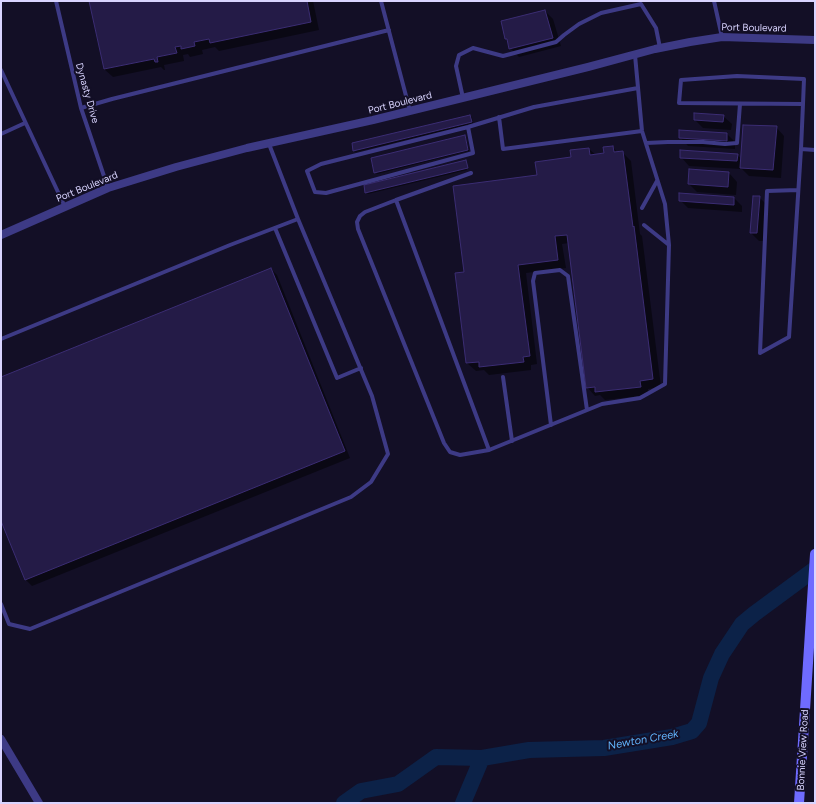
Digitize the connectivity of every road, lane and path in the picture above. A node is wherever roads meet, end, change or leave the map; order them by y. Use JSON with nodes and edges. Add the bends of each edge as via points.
{"nodes":[{"id":1,"x":56,"y":1,"type":"edge"},
{"id":2,"x":381,"y":1,"type":"edge"},
{"id":3,"x":714,"y":1,"type":"edge"},
{"id":4,"x":389,"y":30,"type":"junction"},
{"id":5,"x":722,"y":37,"type":"junction"},
{"id":6,"x":815,"y":40,"type":"edge"},
{"id":7,"x":660,"y":48,"type":"junction"},
{"id":8,"x":635,"y":55,"type":"junction"},
{"id":9,"x":1,"y":70,"type":"edge"},
{"id":10,"x":638,"y":88,"type":"junction"},
{"id":11,"x":463,"y":98,"type":"junction"},
{"id":12,"x":740,"y":104,"type":"junction"},
{"id":13,"x":803,"y":104,"type":"junction"},
{"id":14,"x":81,"y":108,"type":"junction"},
{"id":15,"x":410,"y":111,"type":"junction"},
{"id":16,"x":500,"y":117,"type":"junction"},
{"id":17,"x":25,"y":123,"type":"junction"},
{"id":18,"x":468,"y":128,"type":"junction"},
{"id":19,"x":642,"y":131,"type":"junction"},
{"id":20,"x":1,"y":134,"type":"edge"},
{"id":21,"x":646,"y":143,"type":"junction"},
{"id":22,"x":270,"y":144,"type":"junction"},
{"id":23,"x":801,"y":149,"type":"junction"},
{"id":24,"x":815,"y":150,"type":"edge"},
{"id":25,"x":471,"y":173,"type":"dead end"},
{"id":26,"x":658,"y":181,"type":"junction"},
{"id":27,"x":108,"y":188,"type":"junction"},
{"id":28,"x":798,"y":190,"type":"junction"},
{"id":29,"x":396,"y":200,"type":"junction"},
{"id":30,"x":65,"y":207,"type":"junction"},
{"id":31,"x":642,"y":208,"type":"dead end"},
{"id":32,"x":298,"y":219,"type":"junction"},
{"id":33,"x":644,"y":225,"type":"dead end"},
{"id":34,"x":275,"y":228,"type":"junction"},
{"id":35,"x":1,"y":235,"type":"edge"},
{"id":36,"x":669,"y":245,"type":"junction"},
{"id":37,"x":1,"y":339,"type":"edge"},
{"id":38,"x":361,"y":368,"type":"junction"},
{"id":39,"x":503,"y":378,"type":"dead end"},
{"id":40,"x":587,"y":410,"type":"junction"},
{"id":41,"x":551,"y":425,"type":"junction"},
{"id":42,"x":512,"y":441,"type":"junction"},
{"id":43,"x":489,"y":450,"type":"junction"},
{"id":44,"x":815,"y":554,"type":"edge"},
{"id":45,"x":1,"y":604,"type":"edge"},
{"id":46,"x":1,"y":739,"type":"edge"},
{"id":47,"x":39,"y":803,"type":"edge"},
{"id":48,"x":800,"y":803,"type":"edge"}],
"edges":[{"from":1,"to":14,"type":"lane","name":"Dynasty Drive"},
{"from":2,"to":4,"type":"lane"},
{"from":3,"to":5,"type":"lane"},
{"from":4,"to":14,"type":"lane"},
{"from":4,"to":15,"type":"lane"},
{"from":5,"to":6,"type":"street","name":"Port Boulevard"},
{"from":5,"to":7,"type":"street","name":"Port Boulevard"},
{"from":7,"to":8,"type":"street","name":"Port Boulevard"},
{"from":7,"to":11,"type":"lane","via":[[656,28],[641,4],[602,13],[579,24],[556,42],[503,56],[473,48],[459,55],[456,66]]},
{"from":8,"to":10,"type":"lane"},
{"from":8,"to":11,"type":"street","name":"Port Boulevard"},
{"from":9,"to":17,"type":"lane"},
{"from":10,"to":16,"type":"lane","via":[[534,107]]},
{"from":10,"to":19,"type":"lane"},
{"from":11,"to":15,"type":"street","name":"Port Boulevard"},
{"from":12,"to":13,"type":"lane"},
{"from":12,"to":13,"type":"lane","via":[[679,103],[681,80],[737,76],[804,79]]},
{"from":12,"to":21,"type":"lane","via":[[737,143]]},
{"from":13,"to":23,"type":"lane"},
{"from":14,"to":27,"type":"lane","name":"Dynasty Drive"},
{"from":15,"to":22,"type":"street","name":"Port Boulevard"},
{"from":16,"to":18,"type":"lane"},
{"from":16,"to":19,"type":"lane","via":[[503,148]]},
{"from":17,"to":20,"type":"lane"},
{"from":17,"to":30,"type":"lane"},
{"from":18,"to":18,"type":"lane","via":[[322,164],[307,171],[315,192],[326,193],[473,153]]},
{"from":19,"to":21,"type":"lane"},
{"from":21,"to":26,"type":"lane"},
{"from":22,"to":27,"type":"street","name":"Port Boulevard","via":[[176,167]]},
{"from":22,"to":32,"type":"lane"},
{"from":23,"to":24,"type":"lane"},
{"from":23,"to":28,"type":"lane"},
{"from":25,"to":29,"type":"lane"},
{"from":26,"to":31,"type":"lane"},
{"from":26,"to":36,"type":"lane","via":[[665,204]]},
{"from":27,"to":30,"type":"street","name":"Port Boulevard"},
{"from":28,"to":28,"type":"lane","via":[[789,337],[760,352],[767,191]]},
{"from":29,"to":43,"type":"lane"},
{"from":29,"to":43,"type":"lane","via":[[365,212],[357,222],[358,229],[444,443],[450,452],[460,455]]},
{"from":30,"to":35,"type":"street","name":"Port Boulevard"},
{"from":32,"to":34,"type":"lane"},
{"from":32,"to":38,"type":"lane"},
{"from":33,"to":36,"type":"lane"},
{"from":34,"to":37,"type":"lane"},
{"from":34,"to":38,"type":"lane","via":[[337,378]]},
{"from":36,"to":40,"type":"lane","via":[[664,384],[640,398],[602,404]]},
{"from":38,"to":45,"type":"lane","via":[[372,396],[388,454],[371,482],[351,497],[30,629],[9,624]]},
{"from":39,"to":42,"type":"lane"},
{"from":40,"to":41,"type":"lane"},
{"from":40,"to":41,"type":"lane","via":[[568,276],[560,270],[535,273],[533,281]]},
{"from":41,"to":42,"type":"lane"},
{"from":42,"to":43,"type":"lane"},
{"from":44,"to":48,"type":"main road","name":"Bonnie View Road"},
{"from":46,"to":47,"type":"street"}]}
